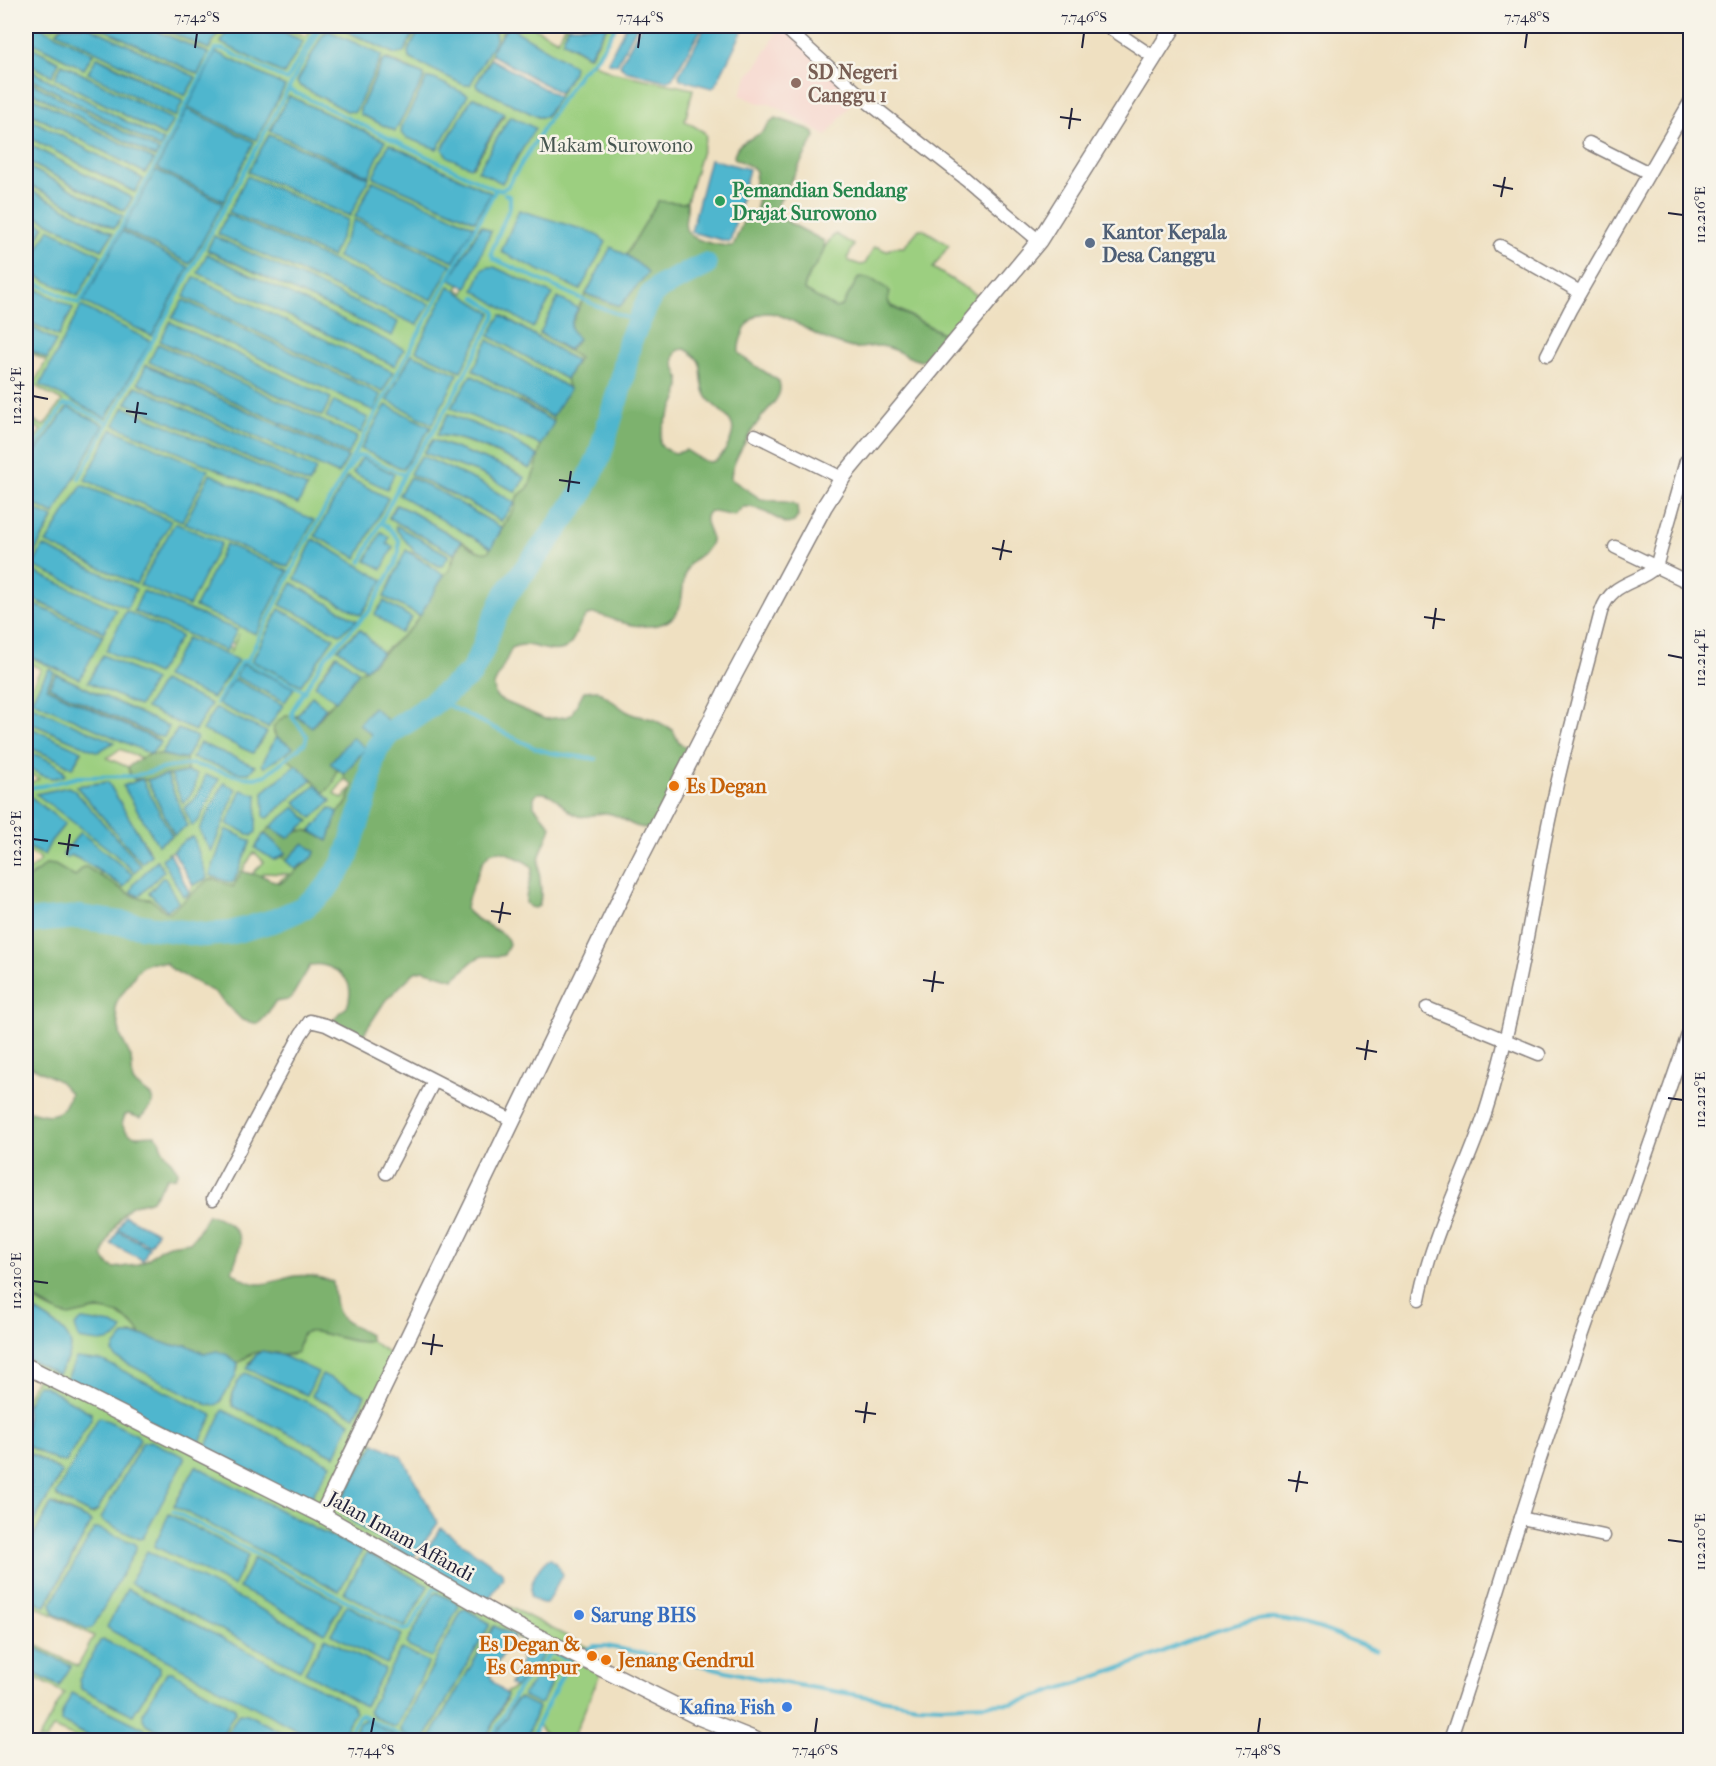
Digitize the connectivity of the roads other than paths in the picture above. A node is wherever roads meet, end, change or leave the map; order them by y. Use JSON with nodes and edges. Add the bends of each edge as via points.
{"nodes":[{"id":1,"x":783,"y":26,"type":"edge"},
{"id":2,"x":1107,"y":26,"type":"edge"},
{"id":3,"x":1174,"y":26,"type":"edge"},
{"id":4,"x":1155,"y":58,"type":"junction"},
{"id":5,"x":1690,"y":102,"type":"edge"},
{"id":6,"x":1589,"y":143,"type":"dead end"},
{"id":7,"x":1649,"y":173,"type":"junction"},
{"id":8,"x":1039,"y":241,"type":"junction"},
{"id":9,"x":1500,"y":246,"type":"dead end"},
{"id":10,"x":1580,"y":292,"type":"junction"},
{"id":11,"x":1546,"y":355,"type":"dead end"},
{"id":12,"x":755,"y":435,"type":"dead end"},
{"id":13,"x":1686,"y":461,"type":"dead end"},
{"id":14,"x":842,"y":478,"type":"junction"},
{"id":15,"x":1615,"y":547,"type":"dead end"},
{"id":16,"x":1656,"y":567,"type":"junction"},
{"id":17,"x":1690,"y":583,"type":"edge"},
{"id":18,"x":1427,"y":1008,"type":"dead end"},
{"id":19,"x":1690,"y":1029,"type":"edge"},
{"id":20,"x":1504,"y":1040,"type":"junction"},
{"id":21,"x":1539,"y":1054,"type":"dead end"},
{"id":22,"x":434,"y":1081,"type":"junction"},
{"id":23,"x":512,"y":1120,"type":"junction"},
{"id":24,"x":386,"y":1173,"type":"dead end"},
{"id":25,"x":213,"y":1199,"type":"dead end"},
{"id":26,"x":1419,"y":1299,"type":"dead end"},
{"id":27,"x":26,"y":1366,"type":"edge"},
{"id":28,"x":322,"y":1515,"type":"junction"},
{"id":29,"x":1521,"y":1518,"type":"junction"},
{"id":30,"x":1604,"y":1536,"type":"dead end"},
{"id":31,"x":756,"y":1740,"type":"edge"},
{"id":32,"x":1450,"y":1740,"type":"edge"}],
"edges":[{"from":1,"to":8,"type":"street","via":[[869,103]]},
{"from":2,"to":4,"type":"street"},
{"from":3,"to":4,"type":"street"},
{"from":4,"to":8,"type":"street"},
{"from":5,"to":7,"type":"street"},
{"from":6,"to":7,"type":"street"},
{"from":7,"to":10,"type":"street"},
{"from":8,"to":14,"type":"street"},
{"from":9,"to":10,"type":"street"},
{"from":10,"to":11,"type":"street"},
{"from":12,"to":14,"type":"street"},
{"from":13,"to":16,"type":"street"},
{"from":14,"to":23,"type":"street","via":[[719,703]]},
{"from":15,"to":16,"type":"street"},
{"from":16,"to":17,"type":"street"},
{"from":16,"to":20,"type":"street","via":[[1611,592],[1601,612],[1561,764]]},
{"from":18,"to":20,"type":"street"},
{"from":19,"to":29,"type":"street"},
{"from":20,"to":21,"type":"street"},
{"from":20,"to":26,"type":"street","via":[[1492,1091]]},
{"from":22,"to":23,"type":"street"},
{"from":22,"to":24,"type":"street"},
{"from":22,"to":25,"type":"street","via":[[326,1025],[310,1021]]},
{"from":23,"to":28,"type":"street"},
{"from":27,"to":28,"type":"street","name":"Jalan Imam Affandi"},
{"from":28,"to":31,"type":"street","name":"Jalan Imam Affandi","via":[[509,1622],[696,1716]]},
{"from":29,"to":30,"type":"street"},
{"from":29,"to":32,"type":"street"}]}
